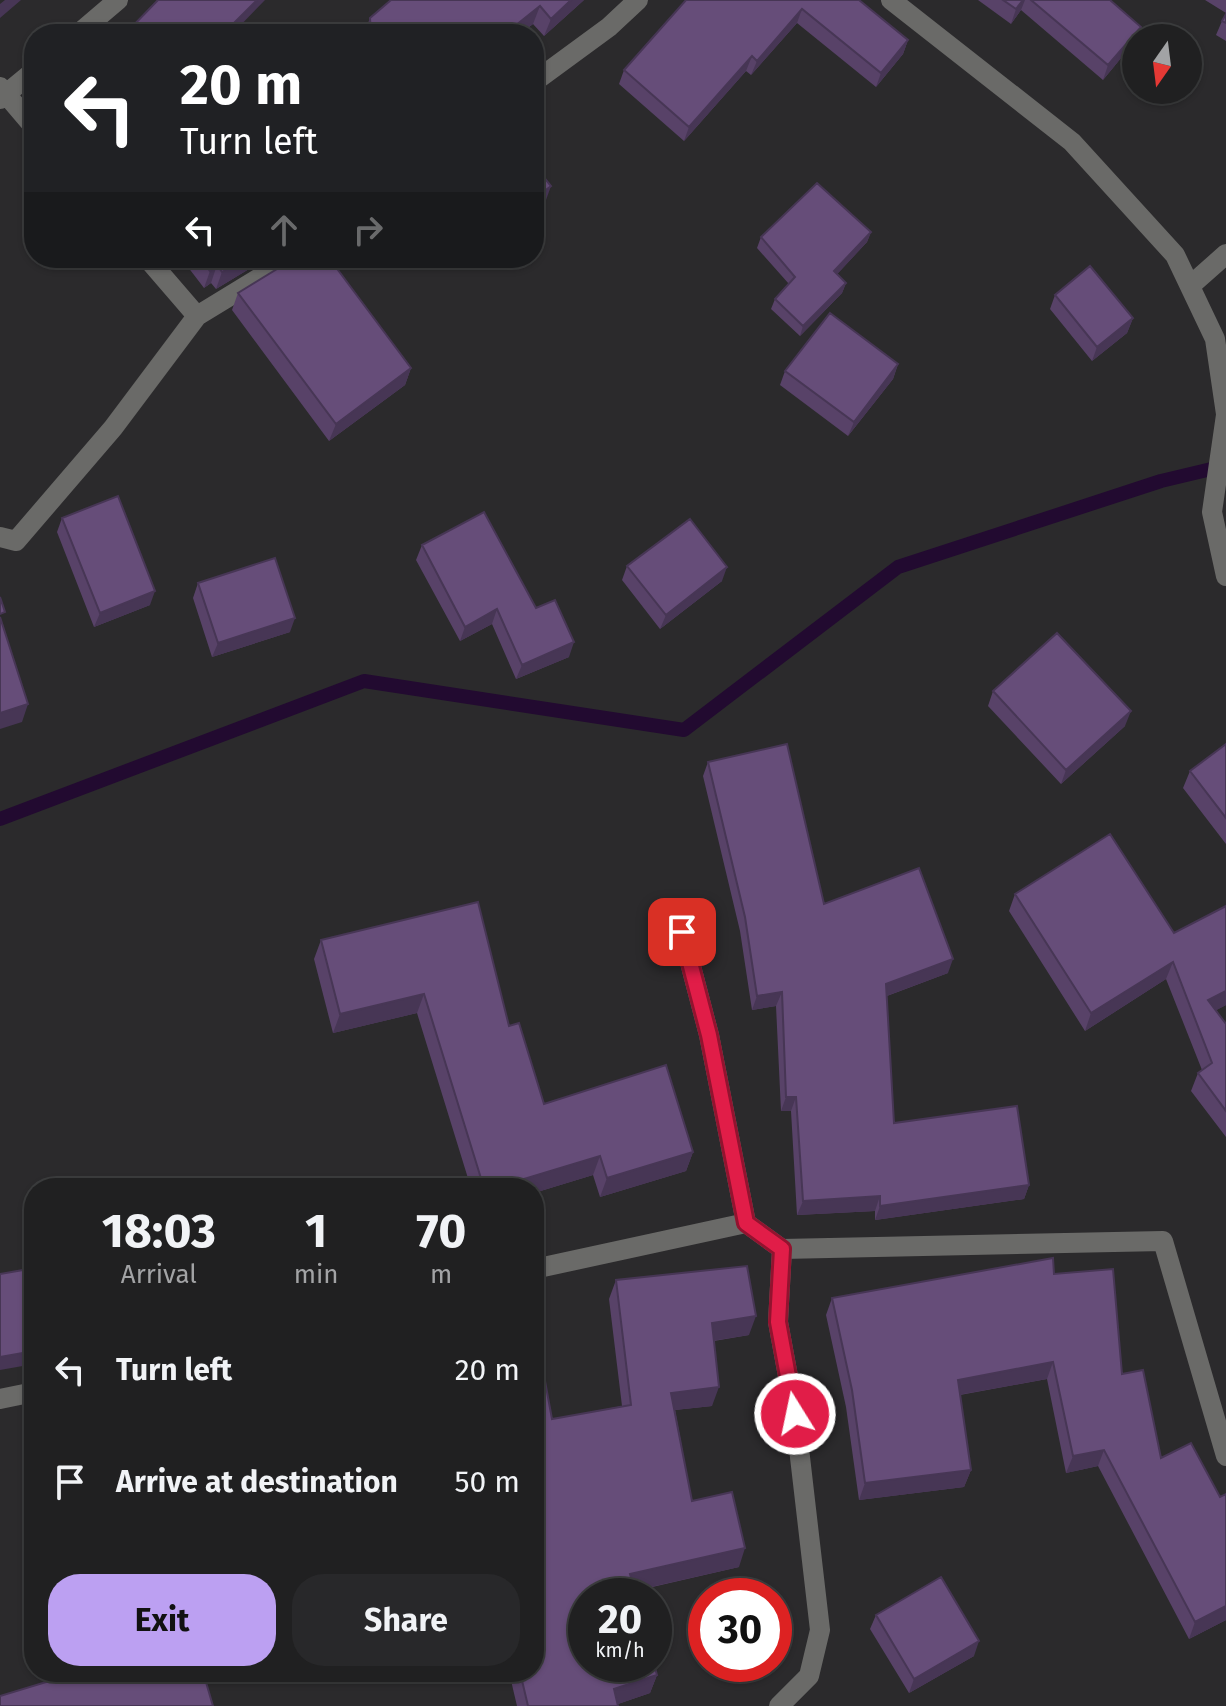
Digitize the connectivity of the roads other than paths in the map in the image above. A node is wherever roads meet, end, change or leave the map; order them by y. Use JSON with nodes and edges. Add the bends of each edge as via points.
{"nodes":[{"id":1,"x":118,"y":0,"type":"edge"},
{"id":2,"x":638,"y":0,"type":"edge"},
{"id":3,"x":891,"y":0,"type":"edge"},
{"id":4,"x":90,"y":24,"type":"edge"},
{"id":5,"x":544,"y":75,"type":"edge"},
{"id":6,"x":24,"y":78,"type":"edge"},
{"id":7,"x":2,"y":94,"type":"edge"},
{"id":8,"x":24,"y":117,"type":"edge"},
{"id":9,"x":1226,"y":254,"type":"edge"},
{"id":10,"x":156,"y":268,"type":"edge"},
{"id":11,"x":276,"y":268,"type":"edge"},
{"id":12,"x":1190,"y":286,"type":"junction"},
{"id":13,"x":197,"y":316,"type":"junction"},
{"id":14,"x":1226,"y":414,"type":"edge"},
{"id":15,"x":0,"y":537,"type":"edge"},
{"id":16,"x":1226,"y":576,"type":"edge"},
{"id":17,"x":682,"y":932,"type":"dead end"},
{"id":18,"x":746,"y":1223,"type":"junction"},
{"id":19,"x":782,"y":1249,"type":"junction"},
{"id":20,"x":544,"y":1267,"type":"edge"},
{"id":21,"x":24,"y":1394,"type":"edge"},
{"id":22,"x":0,"y":1399,"type":"edge"},
{"id":23,"x":1226,"y":1456,"type":"edge"},
{"id":24,"x":779,"y":1706,"type":"edge"}],
"edges":[{"from":1,"to":4,"type":"street"},
{"from":2,"to":5,"type":"street"},
{"from":3,"to":12,"type":"street","via":[[1072,142],[1175,255]]},
{"from":6,"to":7,"type":"street"},
{"from":7,"to":8,"type":"street"},
{"from":9,"to":12,"type":"street"},
{"from":10,"to":13,"type":"street"},
{"from":11,"to":13,"type":"street"},
{"from":12,"to":14,"type":"street","via":[[1215,339]]},
{"from":13,"to":15,"type":"street","via":[[113,428],[16,541]]},
{"from":14,"to":16,"type":"street","via":[[1212,512]]},
{"from":17,"to":18,"type":"street","via":[[709,1035]]},
{"from":18,"to":19,"type":"street"},
{"from":18,"to":20,"type":"street"},
{"from":19,"to":23,"type":"street","via":[[1163,1241]]},
{"from":19,"to":24,"type":"street","via":[[778,1322],[795,1414],[820,1630],[809,1676]]},
{"from":21,"to":22,"type":"street"}]}
